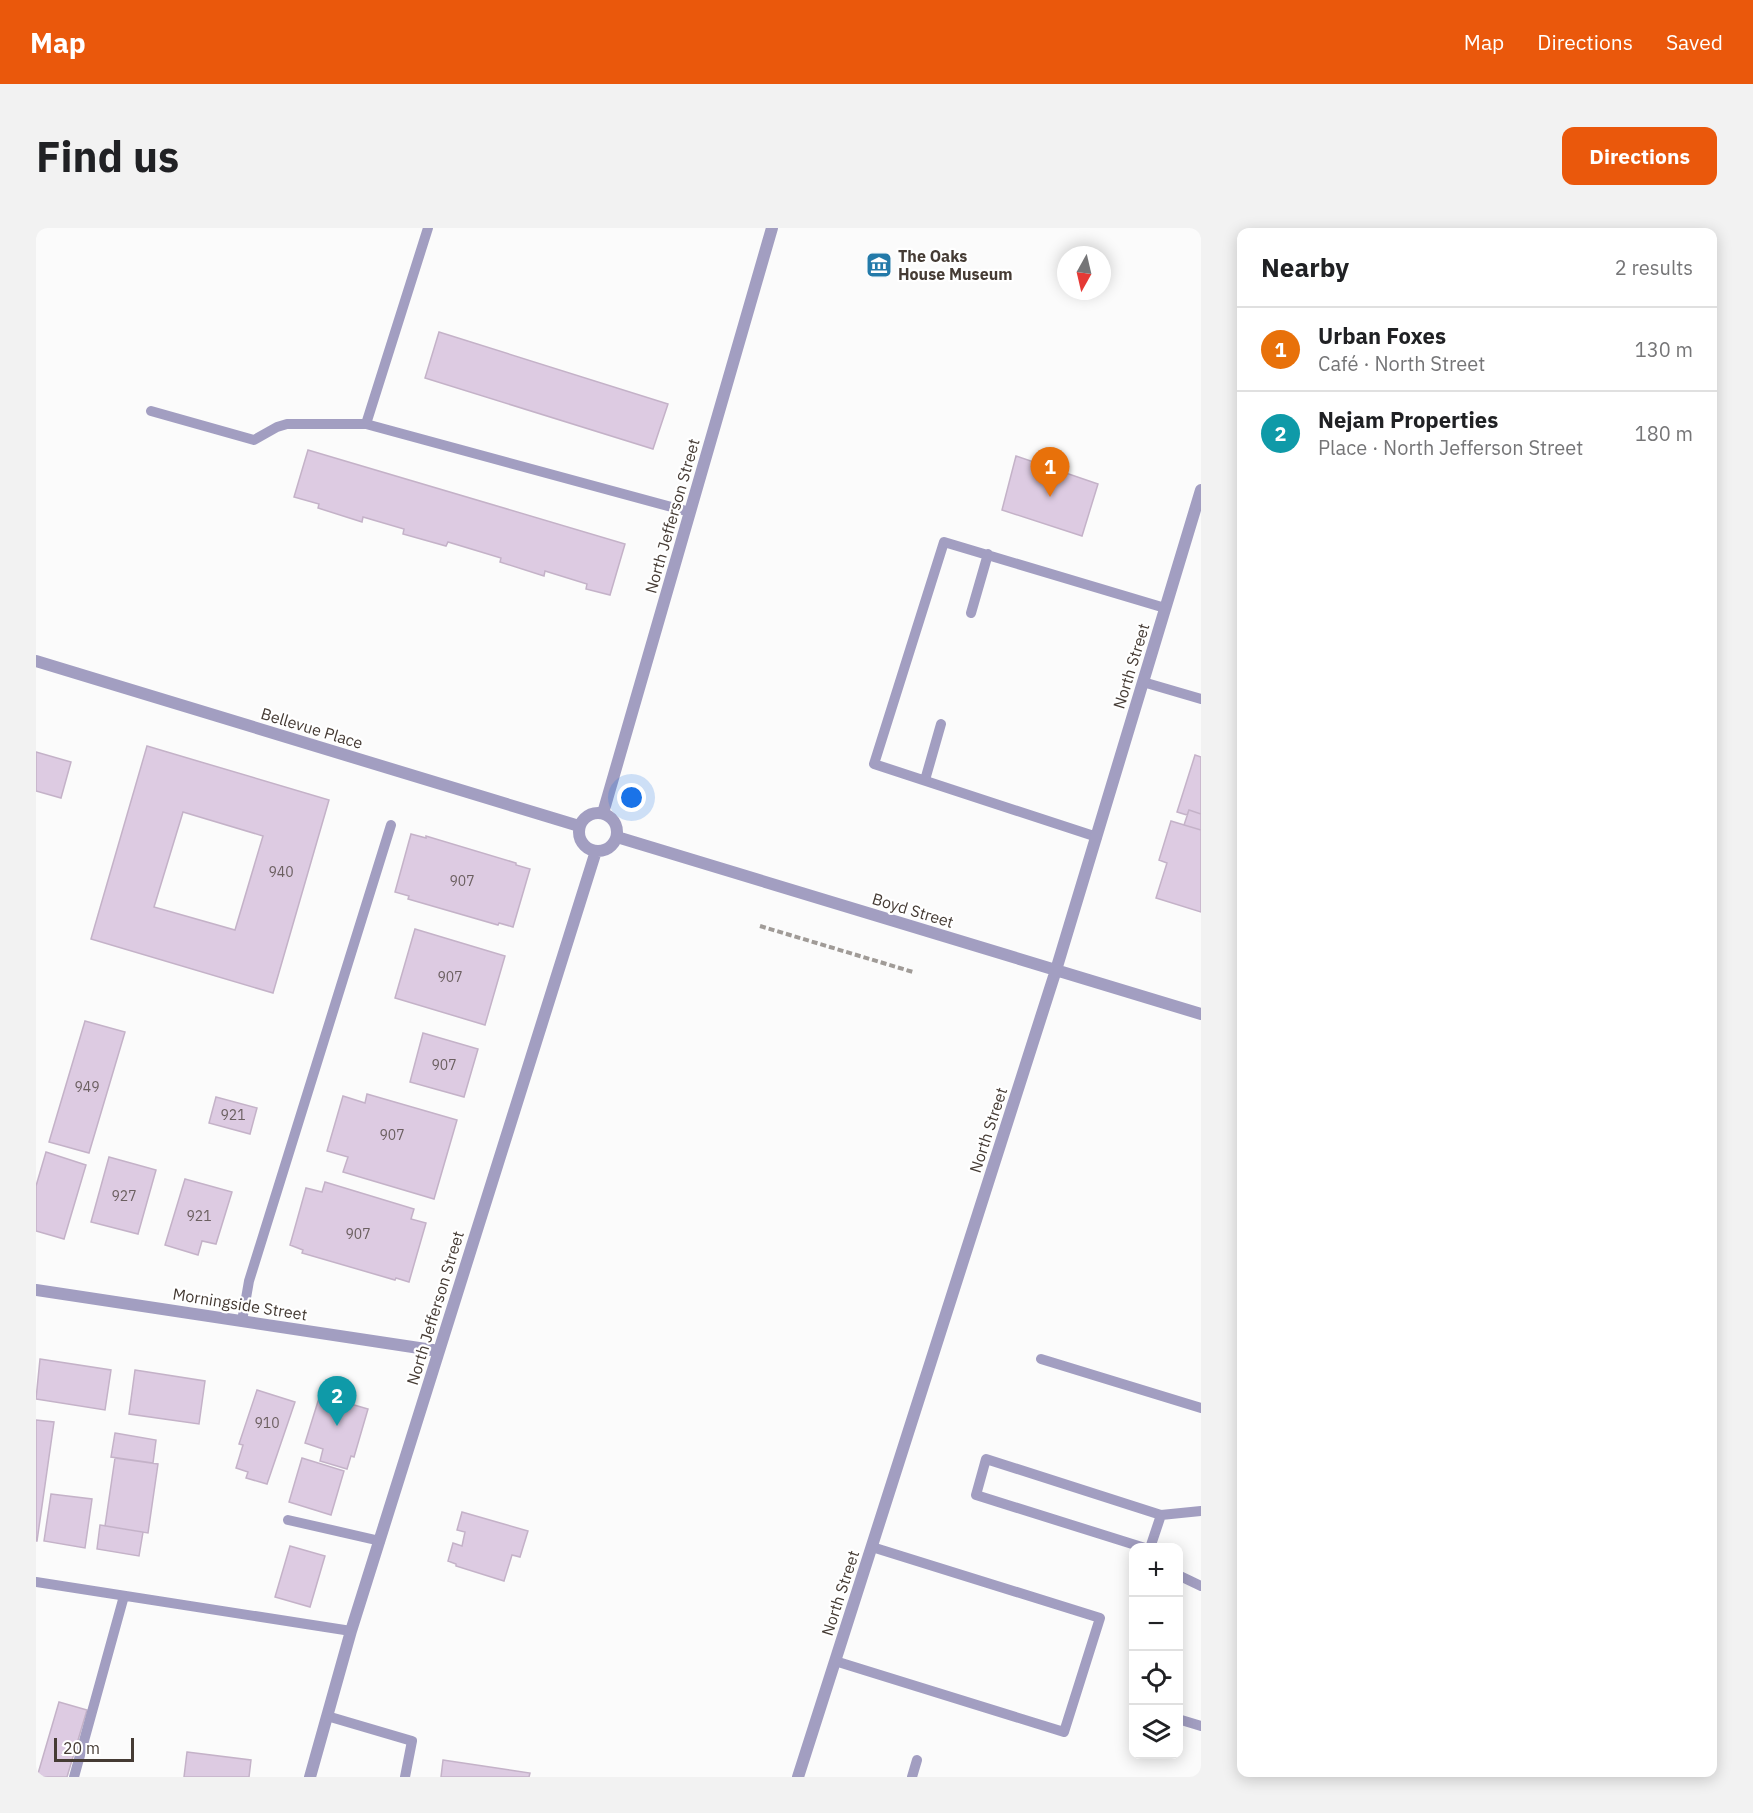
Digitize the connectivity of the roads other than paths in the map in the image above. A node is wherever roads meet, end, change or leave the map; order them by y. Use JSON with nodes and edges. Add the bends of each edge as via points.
{"nodes":[{"id":1,"x":428,"y":228,"type":"edge"},
{"id":2,"x":772,"y":228,"type":"edge"},
{"id":3,"x":151,"y":411,"type":"dead end"},
{"id":4,"x":366,"y":424,"type":"junction"},
{"id":5,"x":1201,"y":490,"type":"edge"},
{"id":6,"x":690,"y":512,"type":"junction"},
{"id":7,"x":988,"y":554,"type":"junction"},
{"id":8,"x":1165,"y":608,"type":"junction"},
{"id":9,"x":971,"y":613,"type":"dead end"},
{"id":10,"x":36,"y":661,"type":"edge"},
{"id":11,"x":1143,"y":682,"type":"junction"},
{"id":12,"x":1201,"y":699,"type":"edge"},
{"id":13,"x":941,"y":724,"type":"dead end"},
{"id":14,"x":925,"y":780,"type":"junction"},
{"id":15,"x":603,"y":813,"type":"junction"},
{"id":16,"x":391,"y":825,"type":"dead end"},
{"id":17,"x":579,"y":826,"type":"junction"},
{"id":18,"x":617,"y":837,"type":"junction"},
{"id":19,"x":1097,"y":837,"type":"junction"},
{"id":20,"x":596,"y":851,"type":"junction"},
{"id":21,"x":1056,"y":970,"type":"junction"},
{"id":22,"x":1201,"y":1014,"type":"edge"},
{"id":23,"x":36,"y":1290,"type":"edge"},
{"id":24,"x":242,"y":1321,"type":"junction"},
{"id":25,"x":439,"y":1352,"type":"junction"},
{"id":26,"x":1041,"y":1359,"type":"dead end"},
{"id":27,"x":1201,"y":1408,"type":"edge"},
{"id":28,"x":1201,"y":1511,"type":"edge"},
{"id":29,"x":1161,"y":1515,"type":"junction"},
{"id":30,"x":288,"y":1520,"type":"dead end"},
{"id":31,"x":380,"y":1541,"type":"junction"},
{"id":32,"x":1129,"y":1543,"type":"edge"},
{"id":33,"x":1152,"y":1543,"type":"edge"},
{"id":34,"x":872,"y":1547,"type":"junction"},
{"id":35,"x":1183,"y":1577,"type":"edge"},
{"id":36,"x":36,"y":1582,"type":"edge"},
{"id":37,"x":1201,"y":1586,"type":"edge"},
{"id":38,"x":124,"y":1596,"type":"junction"},
{"id":39,"x":351,"y":1632,"type":"junction"},
{"id":40,"x":835,"y":1661,"type":"junction"},
{"id":41,"x":327,"y":1716,"type":"junction"},
{"id":42,"x":1183,"y":1720,"type":"edge"},
{"id":43,"x":1201,"y":1726,"type":"edge"},
{"id":44,"x":917,"y":1760,"type":"dead end"},
{"id":45,"x":74,"y":1777,"type":"edge"},
{"id":46,"x":310,"y":1777,"type":"edge"},
{"id":47,"x":405,"y":1777,"type":"edge"},
{"id":48,"x":798,"y":1777,"type":"edge"},
{"id":49,"x":912,"y":1777,"type":"edge"}],
"edges":[{"from":1,"to":4,"type":"lane"},
{"from":2,"to":6,"type":"street","name":"North Jefferson Street"},
{"from":3,"to":4,"type":"lane","via":[[254,440],[287,424]]},
{"from":4,"to":6,"type":"lane"},
{"from":5,"to":8,"type":"street","name":"North Street"},
{"from":6,"to":15,"type":"street","name":"North Jefferson Street"},
{"from":7,"to":8,"type":"lane"},
{"from":7,"to":9,"type":"lane"},
{"from":7,"to":14,"type":"lane","via":[[944,542],[874,764]]},
{"from":8,"to":11,"type":"street","name":"North Street"},
{"from":10,"to":17,"type":"street","name":"Bellevue Place"},
{"from":11,"to":12,"type":"lane"},
{"from":11,"to":19,"type":"street","name":"North Street"},
{"from":13,"to":14,"type":"lane"},
{"from":14,"to":19,"type":"lane"},
{"from":15,"to":17,"type":"street","via":[[586,816]]},
{"from":15,"to":18,"type":"street","via":[[614,820]]},
{"from":16,"to":24,"type":"lane","via":[[253,1270]]},
{"from":17,"to":20,"type":"street","via":[[584,845]]},
{"from":18,"to":20,"type":"street","via":[[609,848]]},
{"from":18,"to":21,"type":"street","name":"Boyd Street"},
{"from":19,"to":21,"type":"street","name":"North Street"},
{"from":20,"to":25,"type":"street","name":"North Jefferson Street"},
{"from":21,"to":22,"type":"street","name":"Boyd Street"},
{"from":21,"to":34,"type":"street","name":"North Street"},
{"from":23,"to":24,"type":"street","name":"Morningside Street"},
{"from":24,"to":25,"type":"street","name":"Morningside Street"},
{"from":25,"to":31,"type":"street","name":"North Jefferson Street"},
{"from":26,"to":27,"type":"lane"},
{"from":28,"to":29,"type":"lane"},
{"from":29,"to":32,"type":"lane","via":[[986,1459],[976,1495]]},
{"from":29,"to":33,"type":"lane"},
{"from":30,"to":31,"type":"lane"},
{"from":31,"to":39,"type":"street","name":"North Jefferson Street"},
{"from":34,"to":40,"type":"street","name":"North Street"},
{"from":34,"to":40,"type":"lane","via":[[1100,1618],[1064,1732]]},
{"from":35,"to":37,"type":"lane"},
{"from":36,"to":38,"type":"lane"},
{"from":38,"to":39,"type":"lane"},
{"from":38,"to":45,"type":"lane"},
{"from":39,"to":41,"type":"street","name":"North Jefferson Street"},
{"from":40,"to":48,"type":"street","name":"North Street"},
{"from":41,"to":46,"type":"street","name":"North Jefferson Street"},
{"from":41,"to":47,"type":"lane","via":[[412,1741]]},
{"from":42,"to":43,"type":"lane"},
{"from":44,"to":49,"type":"lane"}]}
